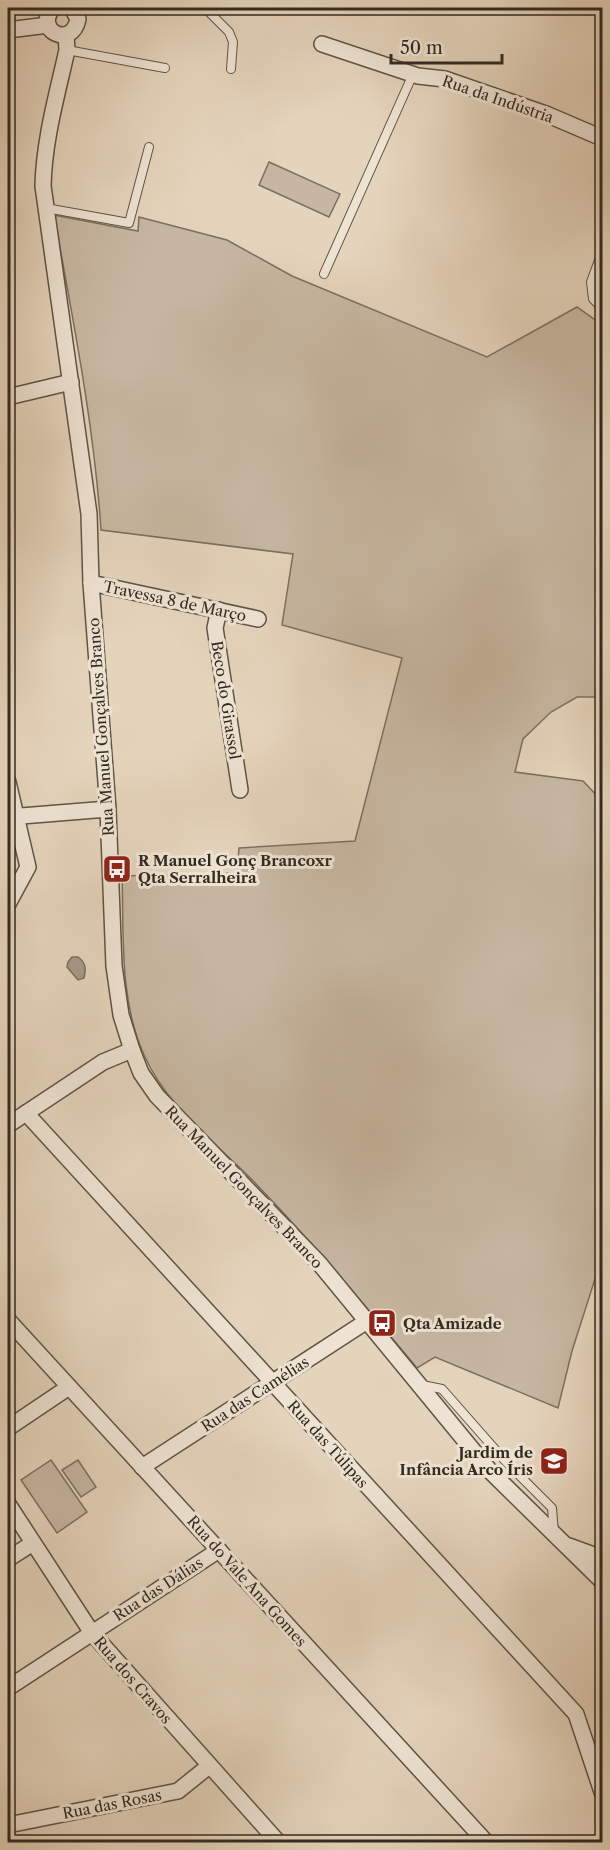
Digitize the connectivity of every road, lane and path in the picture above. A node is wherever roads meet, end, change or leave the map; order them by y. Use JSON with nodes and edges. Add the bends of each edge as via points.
{"nodes":[{"id":1,"x":53,"y":8,"type":"edge"},
{"id":2,"x":205,"y":8,"type":"edge"},
{"id":3,"x":79,"y":9,"type":"edge"},
{"id":4,"x":48,"y":24,"type":"junction"},
{"id":5,"x":8,"y":30,"type":"edge"},
{"id":6,"x":67,"y":42,"type":"junction"},
{"id":7,"x":322,"y":44,"type":"dead end"},
{"id":8,"x":165,"y":68,"type":"dead end"},
{"id":9,"x":231,"y":69,"type":"dead end"},
{"id":10,"x":413,"y":74,"type":"junction"},
{"id":11,"x":603,"y":138,"type":"edge"},
{"id":12,"x":149,"y":147,"type":"dead end"},
{"id":13,"x":46,"y":208,"type":"junction"},
{"id":14,"x":603,"y":252,"type":"edge"},
{"id":15,"x":324,"y":274,"type":"dead end"},
{"id":16,"x":603,"y":308,"type":"edge"},
{"id":17,"x":71,"y":382,"type":"junction"},
{"id":18,"x":8,"y":397,"type":"edge"},
{"id":19,"x":91,"y":583,"type":"junction"},
{"id":20,"x":219,"y":610,"type":"junction"},
{"id":21,"x":258,"y":619,"type":"dead end"},
{"id":22,"x":8,"y":782,"type":"edge"},
{"id":23,"x":240,"y":790,"type":"dead end"},
{"id":24,"x":108,"y":810,"type":"junction"},
{"id":25,"x":12,"y":817,"type":"edge"},
{"id":26,"x":8,"y":903,"type":"edge"},
{"id":27,"x":132,"y":1050,"type":"junction"},
{"id":28,"x":26,"y":1113,"type":"junction"},
{"id":29,"x":8,"y":1125,"type":"edge"},
{"id":30,"x":8,"y":1320,"type":"edge"},
{"id":31,"x":367,"y":1321,"type":"junction"},
{"id":32,"x":272,"y":1382,"type":"junction"},
{"id":33,"x":69,"y":1387,"type":"junction"},
{"id":34,"x":8,"y":1428,"type":"edge"},
{"id":35,"x":142,"y":1467,"type":"junction"},
{"id":36,"x":8,"y":1504,"type":"edge"},
{"id":37,"x":560,"y":1539,"type":"junction"},
{"id":38,"x":33,"y":1543,"type":"junction"},
{"id":39,"x":219,"y":1550,"type":"junction"},
{"id":40,"x":603,"y":1558,"type":"edge"},
{"id":41,"x":8,"y":1559,"type":"edge"},
{"id":42,"x":603,"y":1581,"type":"edge"},
{"id":43,"x":92,"y":1633,"type":"junction"},
{"id":44,"x":8,"y":1688,"type":"edge"},
{"id":45,"x":208,"y":1766,"type":"junction"},
{"id":46,"x":603,"y":1792,"type":"edge"},
{"id":47,"x":8,"y":1825,"type":"edge"},
{"id":48,"x":278,"y":1842,"type":"edge"},
{"id":49,"x":486,"y":1842,"type":"edge"}],
"edges":[{"from":1,"to":4,"type":"street"},
{"from":2,"to":9,"type":"lane","via":[[234,42]]},
{"from":3,"to":6,"type":"street","name":"Rua Manuel Gonçalves Branco","via":[[77,26]]},
{"from":4,"to":5,"type":"street"},
{"from":4,"to":6,"type":"street"},
{"from":6,"to":8,"type":"lane"},
{"from":6,"to":13,"type":"street","name":"Rua Manuel Gonçalves Branco","via":[[43,165]]},
{"from":7,"to":10,"type":"street","name":"Rua da Indústria"},
{"from":10,"to":11,"type":"street","name":"Rua da Indústria","via":[[445,79]]},
{"from":10,"to":15,"type":"lane"},
{"from":12,"to":13,"type":"lane","via":[[129,223]]},
{"from":13,"to":17,"type":"street","name":"Rua Manuel Gonçalves Branco"},
{"from":14,"to":16,"type":"lane","via":[[591,282],[593,299]]},
{"from":17,"to":18,"type":"street"},
{"from":17,"to":19,"type":"street","name":"Rua Manuel Gonçalves Branco","via":[[89,514]]},
{"from":19,"to":20,"type":"street","name":"Travessa 8 de Março"},
{"from":19,"to":24,"type":"street","name":"Rua Manuel Gonçalves Branco"},
{"from":20,"to":21,"type":"street","name":"Travessa 8 de Março"},
{"from":20,"to":23,"type":"street","name":"Beco do Girassol","via":[[214,628]]},
{"from":22,"to":25,"type":"street"},
{"from":24,"to":25,"type":"street"},
{"from":24,"to":27,"type":"street","name":"Rua Manuel Gonçalves Branco","via":[[114,966],[121,1015]]},
{"from":25,"to":26,"type":"street","via":[[28,867]]},
{"from":27,"to":28,"type":"street","via":[[103,1062]]},
{"from":27,"to":31,"type":"street","name":"Rua Manuel Gonçalves Branco","via":[[141,1073],[157,1096],[319,1263]]},
{"from":28,"to":29,"type":"street"},
{"from":28,"to":32,"type":"street","name":"Rua das Túlipas"},
{"from":30,"to":33,"type":"street","name":"Rua do Vale Ana Gomes"},
{"from":31,"to":32,"type":"street","name":"Rua das Camélias"},
{"from":31,"to":37,"type":"street","name":"Rua Manuel Gonçalves Branco","via":[[490,1471]]},
{"from":32,"to":35,"type":"street","name":"Rua das Camélias"},
{"from":32,"to":46,"type":"street","name":"Rua das Túlipas","via":[[576,1714]]},
{"from":33,"to":34,"type":"street"},
{"from":33,"to":35,"type":"street","name":"Rua do Vale Ana Gomes"},
{"from":35,"to":39,"type":"street","name":"Rua do Vale Ana Gomes"},
{"from":36,"to":38,"type":"street","name":"Rua dos Cravos"},
{"from":37,"to":40,"type":"street","name":"Rua Manuel Gonçalves Branco"},
{"from":37,"to":42,"type":"street","name":"Rua Manuel Gonçalves Branco"},
{"from":38,"to":41,"type":"street"},
{"from":38,"to":43,"type":"street","name":"Rua dos Cravos"},
{"from":39,"to":43,"type":"street","name":"Rua das Dálias"},
{"from":39,"to":49,"type":"street","name":"Rua do Vale Ana Gomes"},
{"from":43,"to":44,"type":"street","name":"Rua das Dálias"},
{"from":43,"to":45,"type":"street","name":"Rua dos Cravos"},
{"from":45,"to":47,"type":"street","name":"Rua das Rosas","via":[[178,1791]]},
{"from":45,"to":48,"type":"street","name":"Rua dos Cravos"}]}
